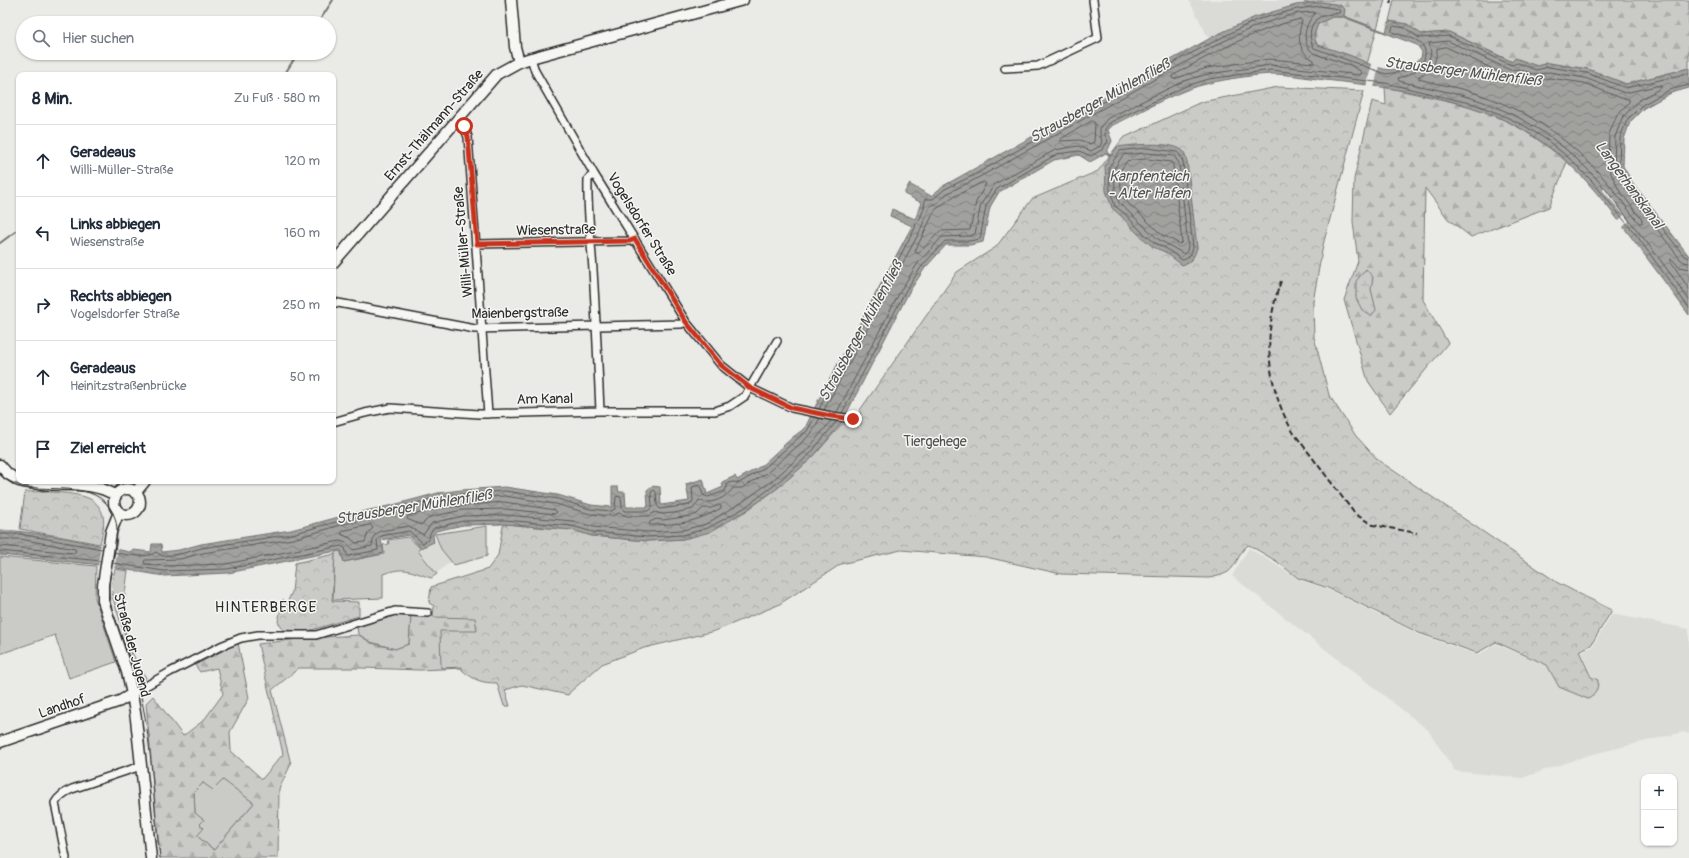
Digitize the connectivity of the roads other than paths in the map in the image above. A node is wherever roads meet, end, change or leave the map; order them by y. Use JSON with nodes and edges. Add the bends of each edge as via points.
{"nodes":[{"id":1,"x":511,"y":0,"type":"edge"},
{"id":2,"x":743,"y":0,"type":"edge"},
{"id":3,"x":1093,"y":0,"type":"edge"},
{"id":4,"x":531,"y":58,"type":"junction"},
{"id":5,"x":519,"y":62,"type":"junction"},
{"id":6,"x":1005,"y":68,"type":"dead end"},
{"id":7,"x":456,"y":120,"type":"junction"},
{"id":8,"x":594,"y":174,"type":"junction"},
{"id":9,"x":635,"y":239,"type":"junction"},
{"id":10,"x":591,"y":242,"type":"junction"},
{"id":11,"x":477,"y":244,"type":"junction"},
{"id":12,"x":336,"y":260,"type":"edge"},
{"id":13,"x":336,"y":303,"type":"edge"},
{"id":14,"x":686,"y":322,"type":"junction"},
{"id":15,"x":597,"y":325,"type":"junction"},
{"id":16,"x":483,"y":328,"type":"junction"},
{"id":17,"x":776,"y":341,"type":"dead end"},
{"id":18,"x":750,"y":388,"type":"junction"},
{"id":19,"x":600,"y":411,"type":"junction"},
{"id":20,"x":488,"y":414,"type":"junction"},
{"id":21,"x":853,"y":419,"type":"dead end"},
{"id":22,"x":336,"y":421,"type":"edge"},
{"id":23,"x":2,"y":469,"type":"edge"},
{"id":24,"x":16,"y":478,"type":"edge"},
{"id":25,"x":58,"y":484,"type":"edge"},
{"id":26,"x":142,"y":484,"type":"edge"},
{"id":27,"x":135,"y":493,"type":"junction"},
{"id":28,"x":116,"y":496,"type":"junction"},
{"id":29,"x":119,"y":512,"type":"junction"},
{"id":30,"x":428,"y":613,"type":"dead end"},
{"id":31,"x":132,"y":694,"type":"junction"},
{"id":32,"x":0,"y":742,"type":"edge"},
{"id":33,"x":141,"y":766,"type":"junction"},
{"id":34,"x":66,"y":858,"type":"edge"},
{"id":35,"x":151,"y":858,"type":"edge"}],
"edges":[{"from":1,"to":5,"type":"main road","via":[[515,47]]},
{"from":2,"to":4,"type":"main road","name":"Ernst-Thälmann-Straße"},
{"from":3,"to":6,"type":"street","via":[[1098,38],[1038,66]]},
{"from":4,"to":5,"type":"main road","name":"Ernst-Thälmann-Straße"},
{"from":4,"to":8,"type":"street","name":"Vogelsdorfer Straße","via":[[535,71]]},
{"from":5,"to":7,"type":"main road","name":"Ernst-Thälmann-Straße","via":[[498,74]]},
{"from":7,"to":11,"type":"street","name":"Willi-Müller-Straße","via":[[464,126],[468,137]]},
{"from":7,"to":12,"type":"main road","name":"Ernst-Thälmann-Straße"},
{"from":8,"to":9,"type":"street","name":"Vogelsdorfer Straße"},
{"from":8,"to":10,"type":"street","via":[[588,179],[587,204]]},
{"from":9,"to":10,"type":"street","name":"Wiesenstraße"},
{"from":9,"to":14,"type":"street","name":"Vogelsdorfer Straße"},
{"from":10,"to":11,"type":"street","name":"Wiesenstraße"},
{"from":10,"to":15,"type":"street"},
{"from":11,"to":16,"type":"street","name":"Willi-Müller-Straße"},
{"from":13,"to":16,"type":"street","name":"Maienbergstraße","via":[[475,329]]},
{"from":14,"to":15,"type":"street","name":"Maienbergstraße"},
{"from":14,"to":18,"type":"street","name":"Vogelsdorfer Straße","via":[[721,365]]},
{"from":15,"to":16,"type":"street","name":"Maienbergstraße"},
{"from":15,"to":19,"type":"street"},
{"from":16,"to":20,"type":"street","name":"Willi-Müller-Straße"},
{"from":17,"to":18,"type":"street"},
{"from":18,"to":19,"type":"street","name":"Am Kanal","via":[[745,396],[730,406],[715,411]]},
{"from":18,"to":21,"type":"street","name":"Vogelsdorfer Straße","via":[[792,408]]},
{"from":19,"to":20,"type":"street","name":"Am Kanal"},
{"from":20,"to":22,"type":"street","name":"Am Kanal","via":[[390,408]]},
{"from":23,"to":24,"type":"main road"},
{"from":25,"to":28,"type":"main road","via":[[84,486],[107,491]]},
{"from":26,"to":27,"type":"main road"},
{"from":27,"to":28,"type":"main road","via":[[125,490]]},
{"from":27,"to":29,"type":"main road","via":[[139,499],[137,511],[126,515]]},
{"from":28,"to":29,"type":"main road","via":[[114,504]]},
{"from":29,"to":31,"type":"main road","name":"Straße der Jugend","via":[[111,532],[103,601]]},
{"from":30,"to":31,"type":"street","via":[[396,611],[316,635],[258,635],[241,638],[176,669]]},
{"from":31,"to":32,"type":"main road","name":"Landhof","via":[[120,701]]},
{"from":31,"to":33,"type":"main road","name":"Straße der Jugend"},
{"from":33,"to":34,"type":"street","via":[[72,789],[58,798],[55,803]]},
{"from":33,"to":35,"type":"main road","name":"Straße der Jugend"}]}
